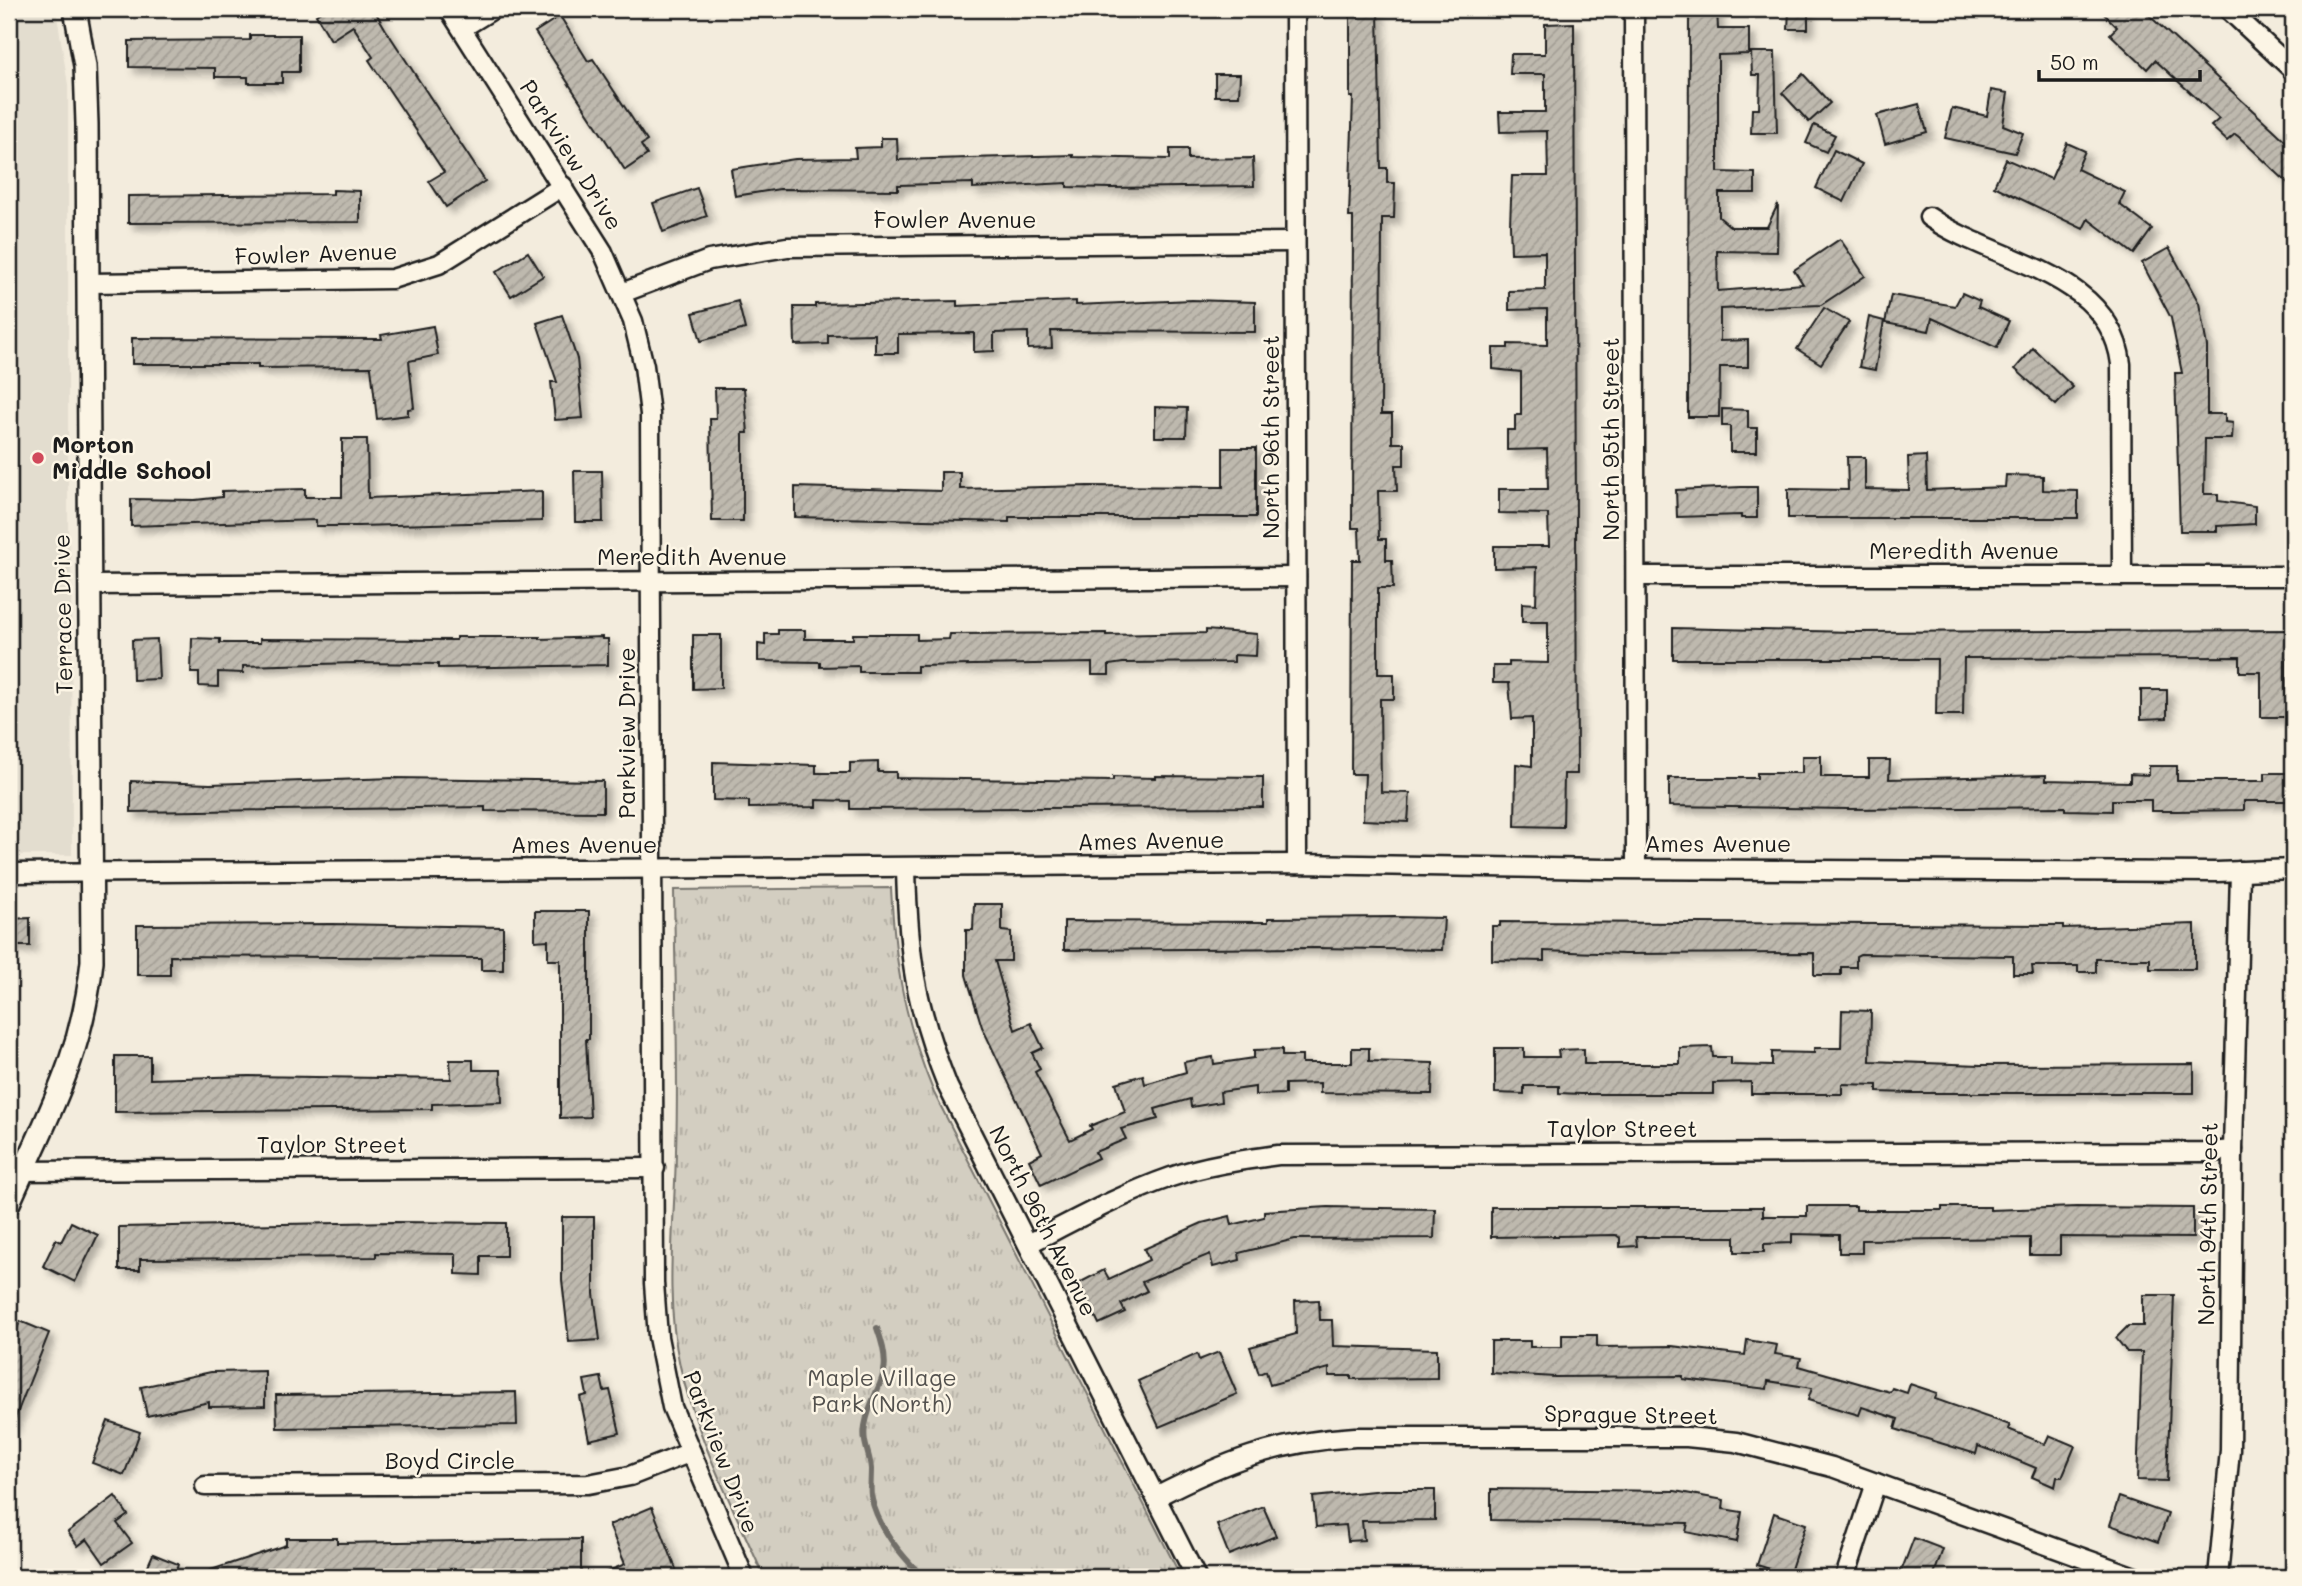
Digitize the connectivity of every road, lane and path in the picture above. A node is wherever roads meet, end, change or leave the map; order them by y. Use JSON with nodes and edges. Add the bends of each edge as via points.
{"nodes":[{"id":1,"x":75,"y":9,"type":"edge"},
{"id":2,"x":449,"y":9,"type":"edge"},
{"id":3,"x":493,"y":9,"type":"edge"},
{"id":4,"x":1295,"y":9,"type":"edge"},
{"id":5,"x":1634,"y":9,"type":"edge"},
{"id":6,"x":2228,"y":9,"type":"edge"},
{"id":7,"x":461,"y":29,"type":"junction"},
{"id":8,"x":2293,"y":69,"type":"edge"},
{"id":9,"x":563,"y":186,"type":"junction"},
{"id":10,"x":1929,"y":217,"type":"dead end"},
{"id":11,"x":1295,"y":242,"type":"junction"},
{"id":12,"x":88,"y":283,"type":"junction"},
{"id":13,"x":622,"y":293,"type":"junction"},
{"id":14,"x":1636,"y":576,"type":"junction"},
{"id":15,"x":2122,"y":576,"type":"junction"},
{"id":16,"x":2293,"y":576,"type":"edge"},
{"id":17,"x":1296,"y":577,"type":"junction"},
{"id":18,"x":651,"y":582,"type":"junction"},
{"id":19,"x":89,"y":585,"type":"junction"},
{"id":20,"x":1297,"y":864,"type":"junction"},
{"id":21,"x":906,"y":868,"type":"junction"},
{"id":22,"x":1636,"y":868,"type":"junction"},
{"id":23,"x":653,"y":869,"type":"junction"},
{"id":24,"x":2293,"y":869,"type":"edge"},
{"id":25,"x":2240,"y":871,"type":"junction"},
{"id":26,"x":9,"y":873,"type":"edge"},
{"id":27,"x":93,"y":873,"type":"junction"},
{"id":28,"x":2233,"y":1150,"type":"junction"},
{"id":29,"x":655,"y":1168,"type":"junction"},
{"id":30,"x":17,"y":1171,"type":"edge"},
{"id":31,"x":9,"y":1203,"type":"edge"},
{"id":32,"x":1028,"y":1244,"type":"junction"},
{"id":33,"x":691,"y":1452,"type":"junction"},
{"id":34,"x":1875,"y":1483,"type":"junction"},
{"id":35,"x":205,"y":1486,"type":"dead end"},
{"id":36,"x":1156,"y":1497,"type":"junction"},
{"id":37,"x":744,"y":1577,"type":"edge"},
{"id":38,"x":1196,"y":1577,"type":"edge"},
{"id":39,"x":1844,"y":1577,"type":"edge"},
{"id":40,"x":2135,"y":1577,"type":"edge"},
{"id":41,"x":2218,"y":1577,"type":"edge"}],
"edges":[{"from":1,"to":12,"type":"street","name":"Terrace Drive","via":[[85,66]]},
{"from":2,"to":7,"type":"street","name":"Parkview Drive"},
{"from":3,"to":7,"type":"street"},
{"from":4,"to":11,"type":"street","name":"North 96th Street"},
{"from":5,"to":14,"type":"street","name":"North 95th Street"},
{"from":6,"to":8,"type":"street"},
{"from":7,"to":9,"type":"street","name":"Parkview Drive"},
{"from":9,"to":12,"type":"street","name":"Fowler Avenue","via":[[439,264],[392,279]]},
{"from":9,"to":13,"type":"street","name":"Parkview Drive"},
{"from":10,"to":15,"type":"street","via":[[1953,234],[2075,288],[2104,314],[2116,338],[2121,364]]},
{"from":11,"to":13,"type":"street","name":"Fowler Avenue","via":[[787,247],[709,260]]},
{"from":11,"to":17,"type":"street","name":"North 96th Street"},
{"from":12,"to":19,"type":"street","name":"Terrace Drive"},
{"from":13,"to":18,"type":"street","name":"Parkview Drive","via":[[644,366],[650,414]]},
{"from":14,"to":15,"type":"street","name":"Meredith Avenue"},
{"from":14,"to":22,"type":"street","name":"North 95th Street"},
{"from":15,"to":16,"type":"street","name":"Meredith Avenue"},
{"from":17,"to":18,"type":"street","name":"Meredith Avenue"},
{"from":17,"to":20,"type":"street","name":"North 96th Street"},
{"from":18,"to":19,"type":"street","name":"Meredith Avenue"},
{"from":18,"to":23,"type":"street","name":"Parkview Drive"},
{"from":19,"to":27,"type":"street","name":"Terrace Drive"},
{"from":20,"to":21,"type":"street","name":"Ames Avenue"},
{"from":20,"to":22,"type":"street","name":"Ames Avenue"},
{"from":21,"to":23,"type":"street","name":"Ames Avenue"},
{"from":21,"to":32,"type":"street","name":"North 96th Avenue","via":[[910,958],[926,1033],[948,1087]]},
{"from":22,"to":25,"type":"street","name":"Ames Avenue"},
{"from":23,"to":27,"type":"street","name":"Ames Avenue"},
{"from":23,"to":29,"type":"street","name":"Parkview Drive"},
{"from":24,"to":25,"type":"street","name":"Ames Avenue"},
{"from":25,"to":28,"type":"street","name":"North 94th Street"},
{"from":26,"to":27,"type":"street","name":"Ames Avenue"},
{"from":27,"to":30,"type":"street","name":"Terrace Drive","via":[[92,961],[83,1023],[71,1064]]},
{"from":28,"to":32,"type":"street","name":"Taylor Street","via":[[1278,1154],[1171,1177]]},
{"from":28,"to":41,"type":"street","name":"North 94th Street","via":[[2230,1450]]},
{"from":29,"to":30,"type":"street","name":"Taylor Street"},
{"from":29,"to":33,"type":"street","name":"Parkview Drive","via":[[658,1337],[672,1407]]},
{"from":30,"to":31,"type":"street","name":"Terrace Drive"},
{"from":32,"to":36,"type":"street","name":"North 96th Avenue"},
{"from":33,"to":35,"type":"street","name":"Boyd Circle","via":[[630,1476],[588,1484]]},
{"from":33,"to":37,"type":"street","name":"Parkview Drive"},
{"from":34,"to":36,"type":"street","name":"Sprague Street","via":[[1776,1450],[1687,1437],[1355,1437],[1307,1440],[1265,1450],[1209,1470]]},
{"from":34,"to":39,"type":"street"},
{"from":34,"to":40,"type":"street","name":"Sprague Street"},
{"from":36,"to":38,"type":"street","name":"North 96th Avenue"}]}
